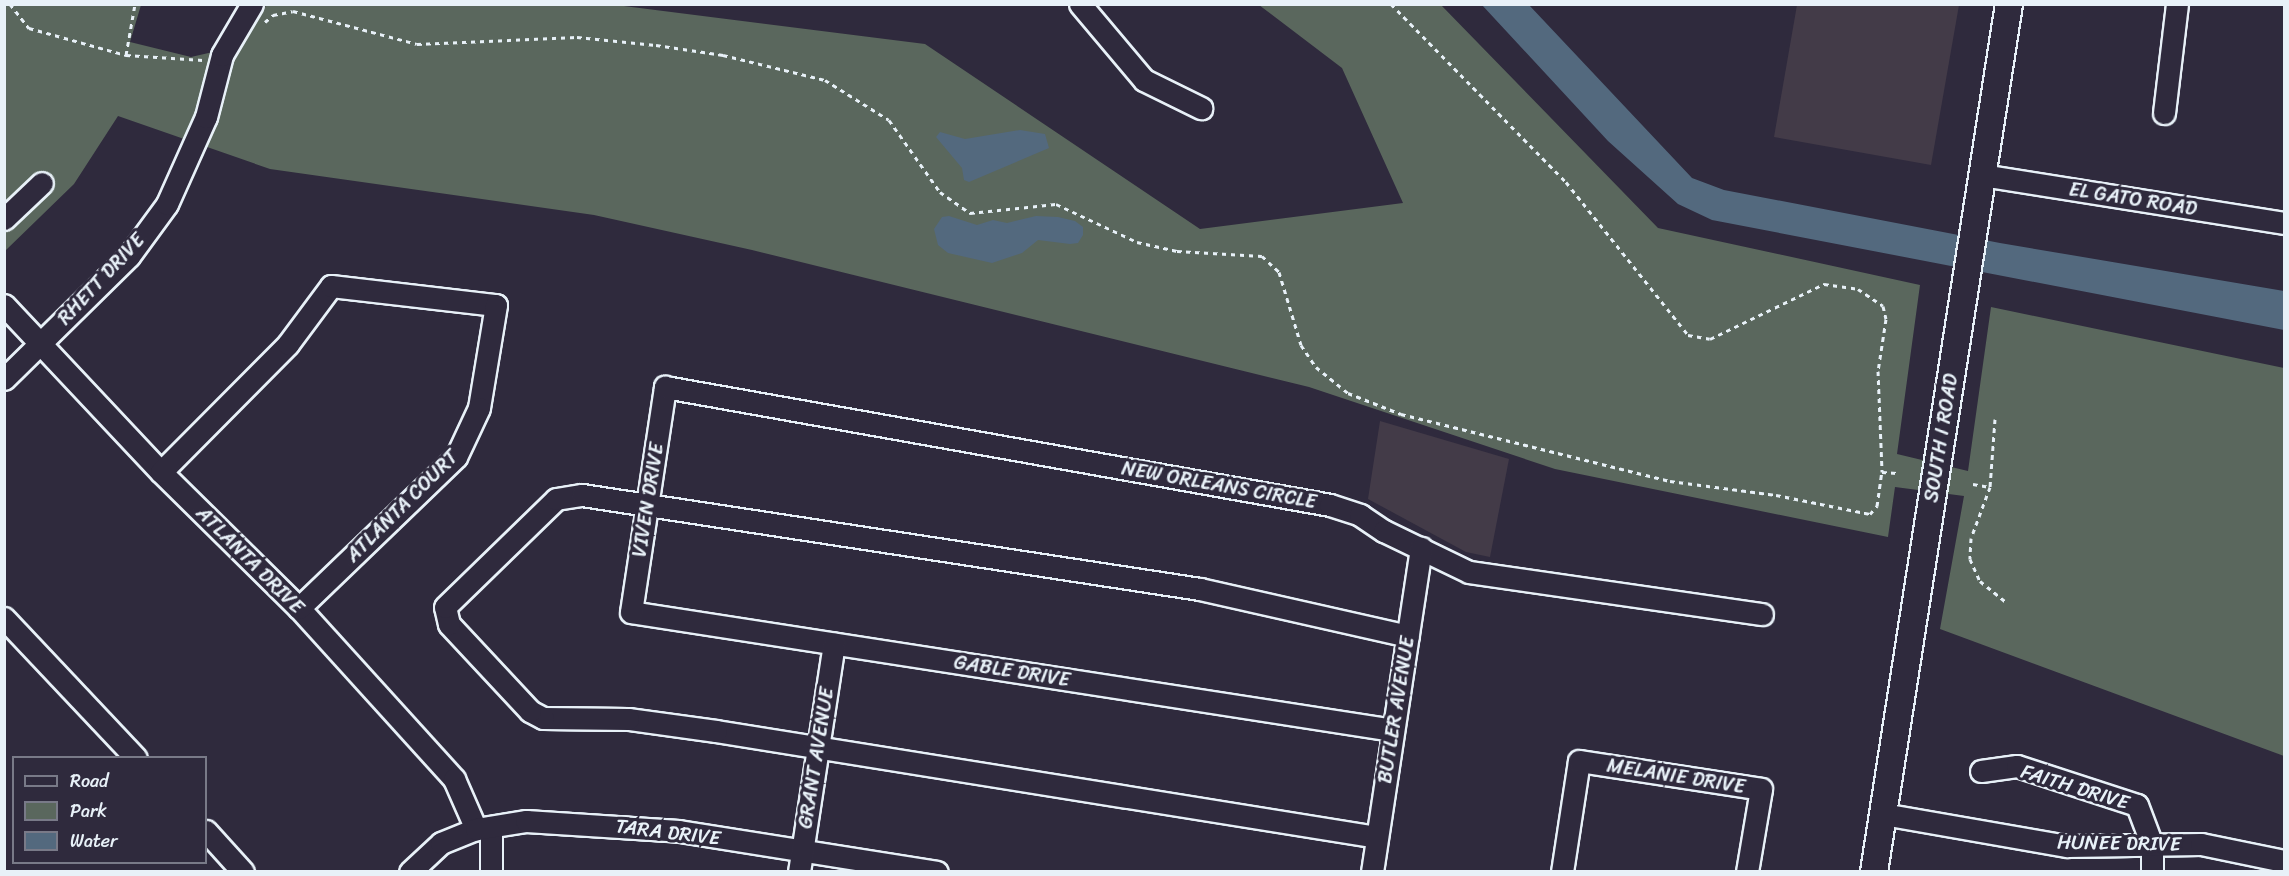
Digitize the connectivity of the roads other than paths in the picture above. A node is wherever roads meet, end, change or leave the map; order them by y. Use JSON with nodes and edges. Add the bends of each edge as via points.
{"nodes":[{"id":1,"x":252,"y":4,"type":"edge"},
{"id":2,"x":1080,"y":4,"type":"edge"},
{"id":3,"x":2009,"y":4,"type":"edge"},
{"id":4,"x":2177,"y":4,"type":"edge"},
{"id":5,"x":1201,"y":108,"type":"dead end"},
{"id":6,"x":2164,"y":113,"type":"dead end"},
{"id":7,"x":1982,"y":175,"type":"junction"},
{"id":8,"x":42,"y":183,"type":"dead end"},
{"id":9,"x":4,"y":219,"type":"edge"},
{"id":10,"x":2284,"y":223,"type":"edge"},
{"id":11,"x":4,"y":305,"type":"edge"},
{"id":12,"x":42,"y":341,"type":"junction"},
{"id":13,"x":4,"y":379,"type":"edge"},
{"id":14,"x":665,"y":387,"type":"joint"},
{"id":15,"x":162,"y":471,"type":"junction"},
{"id":16,"x":647,"y":505,"type":"junction"},
{"id":17,"x":1421,"y":548,"type":"junction"},
{"id":18,"x":299,"y":608,"type":"junction"},
{"id":19,"x":631,"y":612,"type":"joint"},
{"id":20,"x":1762,"y":615,"type":"dead end"},
{"id":21,"x":4,"y":618,"type":"edge"},
{"id":22,"x":1408,"y":636,"type":"junction"},
{"id":23,"x":834,"y":644,"type":"junction"},
{"id":24,"x":1393,"y":730,"type":"junction"},
{"id":25,"x":817,"y":749,"type":"junction"},
{"id":26,"x":134,"y":756,"type":"edge"},
{"id":27,"x":1980,"y":771,"type":"dead end"},
{"id":28,"x":1883,"y":814,"type":"junction"},
{"id":29,"x":483,"y":828,"type":"junction"},
{"id":30,"x":207,"y":832,"type":"edge"},
{"id":31,"x":1377,"y":837,"type":"junction"},
{"id":32,"x":2152,"y":845,"type":"junction"},
{"id":33,"x":802,"y":850,"type":"junction"},
{"id":34,"x":2284,"y":861,"type":"edge"},
{"id":35,"x":243,"y":872,"type":"edge"},
{"id":36,"x":410,"y":872,"type":"edge"},
{"id":37,"x":490,"y":872,"type":"edge"},
{"id":38,"x":799,"y":872,"type":"edge"},
{"id":39,"x":937,"y":872,"type":"edge"},
{"id":40,"x":1372,"y":872,"type":"edge"},
{"id":41,"x":1562,"y":872,"type":"edge"},
{"id":42,"x":1747,"y":872,"type":"edge"},
{"id":43,"x":1874,"y":872,"type":"edge"},
{"id":44,"x":2152,"y":872,"type":"edge"}],
"edges":[{"from":1,"to":12,"type":"street","name":"RHETT DRIVE","via":[[222,54],[206,117],[168,204],[129,256]]},
{"from":2,"to":5,"type":"street","via":[[1144,80]]},
{"from":3,"to":7,"type":"main road","name":"SOUTH I ROAD"},
{"from":4,"to":6,"type":"street"},
{"from":7,"to":10,"type":"street","name":"EL GATO ROAD"},
{"from":7,"to":28,"type":"main road","name":"SOUTH I ROAD"},
{"from":8,"to":9,"type":"street"},
{"from":11,"to":12,"type":"street","name":"ATLANTA DRIVE"},
{"from":12,"to":13,"type":"street","name":"RHETT DRIVE"},
{"from":12,"to":15,"type":"street","name":"ATLANTA DRIVE"},
{"from":14,"to":16,"type":"street","name":"VIVEN DRIVE"},
{"from":14,"to":17,"type":"street","name":"NEW ORLEANS CIRCLE","via":[[1330,505],[1360,515]]},
{"from":15,"to":18,"type":"street","name":"ATLANTA DRIVE"},
{"from":15,"to":18,"type":"street","name":"ATLANTA COURT","via":[[288,344],[331,286],[496,305],[479,408],[456,457]]},
{"from":16,"to":19,"type":"street","name":"VIVEN DRIVE"},
{"from":16,"to":22,"type":"street","via":[[1200,589]]},
{"from":16,"to":25,"type":"street","via":[[582,495],[556,499],[454,594],[445,607],[449,624],[530,711],[543,718],[628,719]]},
{"from":17,"to":20,"type":"street","name":"NEW ORLEANS CIRCLE","via":[[1469,572]]},
{"from":17,"to":22,"type":"street","name":"BUTLER AVENUE"},
{"from":18,"to":29,"type":"street","name":"ATLANTA DRIVE","via":[[454,779]]},
{"from":19,"to":23,"type":"street","name":"GABLE DRIVE"},
{"from":21,"to":26,"type":"street"},
{"from":22,"to":24,"type":"street","name":"BUTLER AVENUE"},
{"from":23,"to":24,"type":"street","name":"GABLE DRIVE"},
{"from":23,"to":25,"type":"street","name":"GRANT AVENUE"},
{"from":24,"to":31,"type":"street","name":"BUTLER AVENUE"},
{"from":25,"to":31,"type":"street"},
{"from":25,"to":33,"type":"street","name":"GRANT AVENUE"},
{"from":27,"to":32,"type":"street","name":"FAITH DRIVE","via":[[2017,766],[2137,805]]},
{"from":28,"to":32,"type":"street","name":"HUNEE DRIVE","via":[[2067,846]]},
{"from":28,"to":43,"type":"main road","name":"SOUTH I ROAD"},
{"from":29,"to":33,"type":"street","name":"TARA DRIVE","via":[[526,821],[605,824]]},
{"from":29,"to":36,"type":"street","name":"TARA DRIVE","via":[[441,843]]},
{"from":29,"to":37,"type":"street"},
{"from":30,"to":35,"type":"street"},
{"from":31,"to":40,"type":"street","name":"BUTLER AVENUE"},
{"from":32,"to":34,"type":"street","name":"HUNEE DRIVE","via":[[2201,844]]},
{"from":32,"to":44,"type":"street","name":"FAITH DRIVE"},
{"from":33,"to":38,"type":"street","name":"GRANT AVENUE"},
{"from":33,"to":39,"type":"street","name":"TARA DRIVE"},
{"from":41,"to":42,"type":"street","name":"MELANIE DRIVE","via":[[1579,761],[1761,789]]}]}
